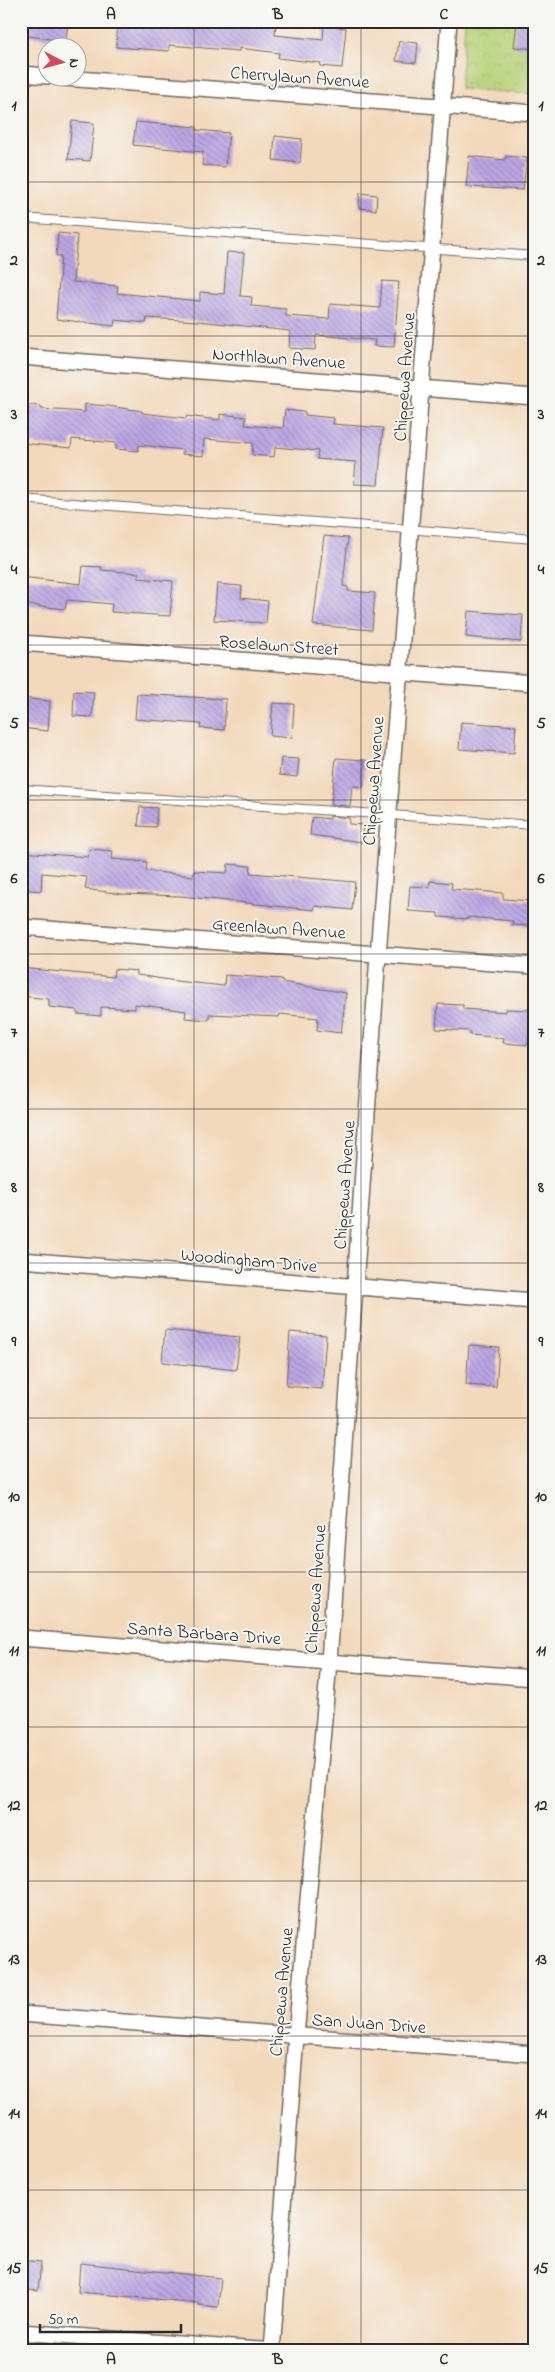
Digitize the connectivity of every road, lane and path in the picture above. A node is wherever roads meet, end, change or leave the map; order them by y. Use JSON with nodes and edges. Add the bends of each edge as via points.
{"nodes":[{"id":1,"x":449,"y":21,"type":"edge"},
{"id":2,"x":21,"y":74,"type":"edge"},
{"id":3,"x":38,"y":75,"type":"edge"},
{"id":4,"x":88,"y":80,"type":"edge"},
{"id":5,"x":443,"y":106,"type":"junction"},
{"id":6,"x":534,"y":113,"type":"edge"},
{"id":7,"x":21,"y":218,"type":"edge"},
{"id":8,"x":432,"y":248,"type":"junction"},
{"id":9,"x":534,"y":256,"type":"edge"},
{"id":10,"x":21,"y":357,"type":"edge"},
{"id":11,"x":421,"y":388,"type":"junction"},
{"id":12,"x":534,"y":397,"type":"edge"},
{"id":13,"x":21,"y":499,"type":"edge"},
{"id":14,"x":411,"y":529,"type":"junction"},
{"id":15,"x":534,"y":539,"type":"edge"},
{"id":16,"x":21,"y":643,"type":"edge"},
{"id":17,"x":400,"y":673,"type":"junction"},
{"id":18,"x":534,"y":683,"type":"edge"},
{"id":19,"x":21,"y":789,"type":"edge"},
{"id":20,"x":389,"y":814,"type":"junction"},
{"id":21,"x":534,"y":825,"type":"edge"},
{"id":22,"x":21,"y":927,"type":"edge"},
{"id":23,"x":378,"y":954,"type":"junction"},
{"id":24,"x":534,"y":966,"type":"edge"},
{"id":25,"x":21,"y":1260,"type":"edge"},
{"id":26,"x":356,"y":1287,"type":"junction"},
{"id":27,"x":534,"y":1301,"type":"edge"},
{"id":28,"x":21,"y":1638,"type":"edge"},
{"id":29,"x":329,"y":1662,"type":"junction"},
{"id":30,"x":534,"y":1678,"type":"edge"},
{"id":31,"x":21,"y":2014,"type":"edge"},
{"id":32,"x":296,"y":2036,"type":"junction"},
{"id":33,"x":534,"y":2054,"type":"edge"},
{"id":34,"x":21,"y":2332,"type":"edge"},
{"id":35,"x":273,"y":2351,"type":"edge"}],
"edges":[{"from":1,"to":5,"type":"street","name":"Chippewa Avenue"},
{"from":2,"to":3,"type":"street"},
{"from":4,"to":5,"type":"street","name":"Cherrylawn Avenue"},
{"from":5,"to":6,"type":"street","name":"Cherrylawn Avenue"},
{"from":5,"to":8,"type":"street","name":"Chippewa Avenue"},
{"from":7,"to":8,"type":"lane"},
{"from":8,"to":9,"type":"lane"},
{"from":8,"to":11,"type":"street","name":"Chippewa Avenue"},
{"from":10,"to":11,"type":"street","name":"Northlawn Avenue"},
{"from":11,"to":12,"type":"street","name":"Northlawn Avenue"},
{"from":11,"to":14,"type":"street","name":"Chippewa Avenue"},
{"from":13,"to":14,"type":"lane"},
{"from":14,"to":15,"type":"lane"},
{"from":14,"to":17,"type":"street","name":"Chippewa Avenue"},
{"from":16,"to":17,"type":"street","name":"Roselawn Street"},
{"from":17,"to":18,"type":"street","name":"Roselawn Street"},
{"from":17,"to":20,"type":"street","name":"Chippewa Avenue"},
{"from":19,"to":20,"type":"lane"},
{"from":20,"to":21,"type":"lane"},
{"from":20,"to":23,"type":"street","name":"Chippewa Avenue"},
{"from":22,"to":23,"type":"street","name":"Greenlawn Avenue"},
{"from":23,"to":24,"type":"street","name":"Greenlawn Avenue"},
{"from":23,"to":26,"type":"street","name":"Chippewa Avenue"},
{"from":25,"to":26,"type":"street","name":"Woodingham Drive"},
{"from":26,"to":27,"type":"street","name":"Woodingham Drive"},
{"from":26,"to":29,"type":"street","name":"Chippewa Avenue"},
{"from":28,"to":29,"type":"street","name":"Santa Barbara Drive"},
{"from":29,"to":30,"type":"street","name":"Santa Barbara Drive"},
{"from":29,"to":32,"type":"street","name":"Chippewa Avenue"},
{"from":31,"to":32,"type":"street","name":"San Juan Drive"},
{"from":32,"to":33,"type":"street","name":"San Juan Drive"},
{"from":32,"to":35,"type":"street","name":"Chippewa Avenue"},
{"from":34,"to":35,"type":"street"}]}
